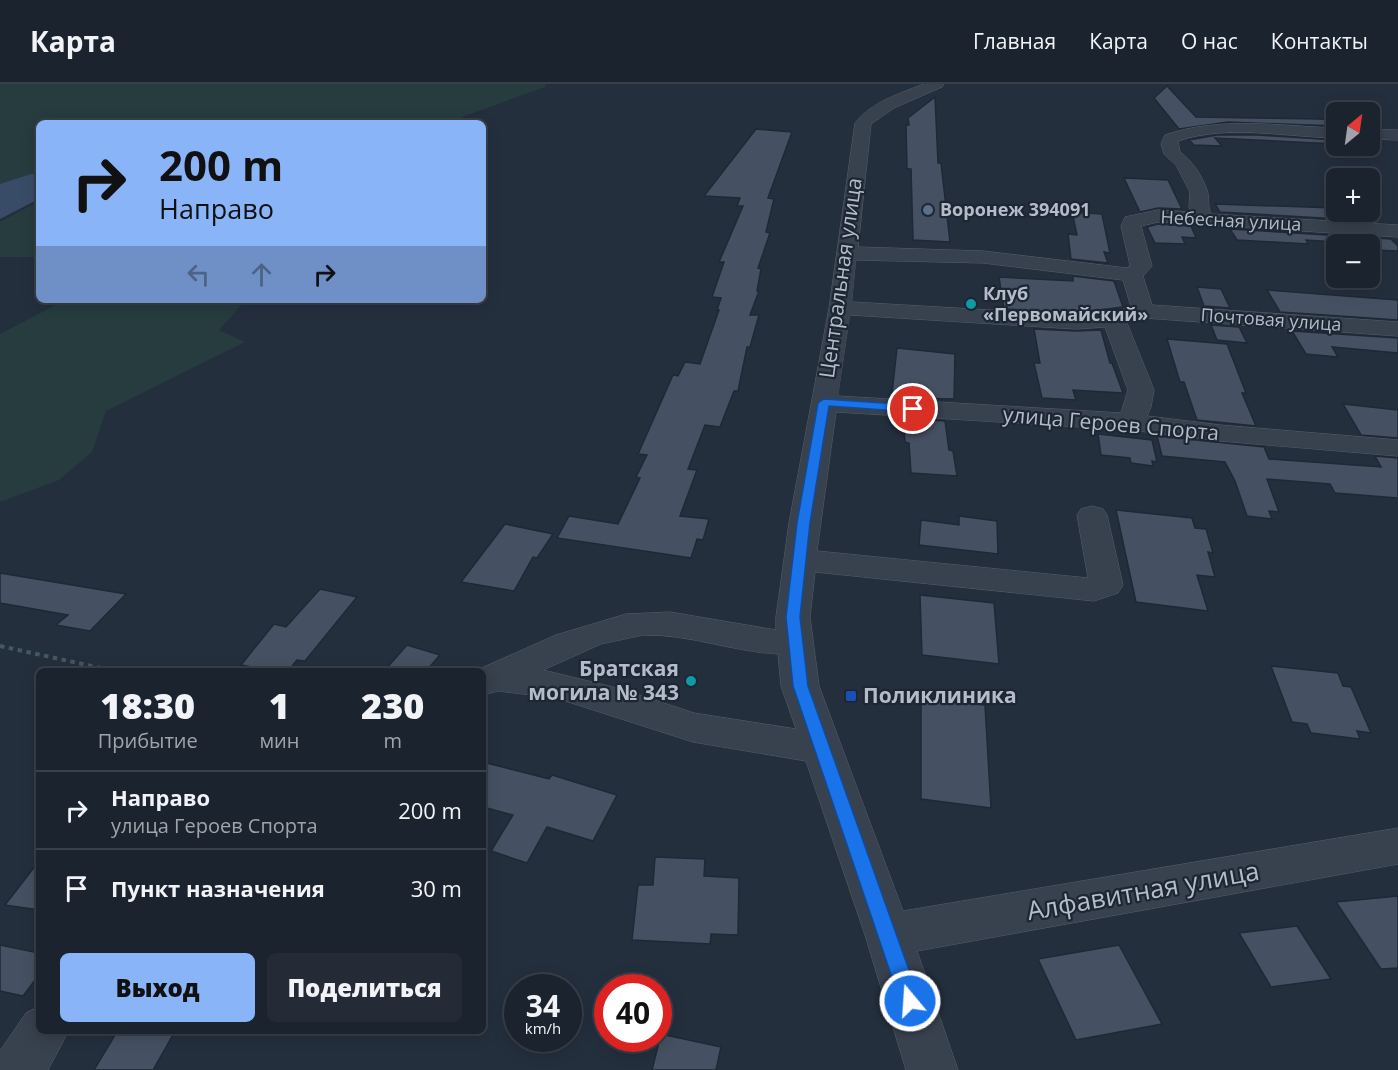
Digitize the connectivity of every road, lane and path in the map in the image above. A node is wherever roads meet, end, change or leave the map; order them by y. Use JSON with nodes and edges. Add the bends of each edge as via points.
{"nodes":[{"id":1,"x":937,"y":84,"type":"edge"},
{"id":2,"x":1326,"y":133,"type":"edge"},
{"id":3,"x":1380,"y":134,"type":"edge"},
{"id":4,"x":1398,"y":135,"type":"edge"},
{"id":5,"x":1205,"y":220,"type":"junction"},
{"id":6,"x":1398,"y":231,"type":"edge"},
{"id":7,"x":846,"y":253,"type":"junction"},
{"id":8,"x":1132,"y":274,"type":"junction"},
{"id":9,"x":840,"y":308,"type":"junction"},
{"id":10,"x":1143,"y":311,"type":"junction"},
{"id":11,"x":1114,"y":319,"type":"junction"},
{"id":12,"x":1398,"y":328,"type":"edge"},
{"id":13,"x":824,"y":403,"type":"junction"},
{"id":14,"x":1130,"y":422,"type":"junction"},
{"id":15,"x":1398,"y":448,"type":"edge"},
{"id":16,"x":1092,"y":515,"type":"dead end"},
{"id":17,"x":800,"y":560,"type":"junction"},
{"id":18,"x":795,"y":643,"type":"junction"},
{"id":19,"x":0,"y":646,"type":"edge"},
{"id":20,"x":101,"y":668,"type":"edge"},
{"id":21,"x":490,"y":680,"type":"edge"},
{"id":22,"x":820,"y":748,"type":"junction"},
{"id":23,"x":1398,"y":846,"type":"edge"},
{"id":24,"x":888,"y":935,"type":"junction"},
{"id":25,"x":41,"y":1034,"type":"edge"},
{"id":26,"x":18,"y":1070,"type":"edge"},
{"id":27,"x":932,"y":1070,"type":"edge"}],
"edges":[{"from":1,"to":7,"type":"street","name":"Центральная улица","via":[[888,105],[863,123]]},
{"from":2,"to":5,"type":"street","via":[[1210,129],[1171,138],[1172,154],[1183,162],[1199,192],[1198,207]]},
{"from":3,"to":4,"type":"street"},
{"from":5,"to":6,"type":"street","name":"Небесная улица"},
{"from":5,"to":8,"type":"street","name":"Небесная улица","via":[[1158,216],[1137,219],[1131,226],[1141,266]]},
{"from":7,"to":8,"type":"street","via":[[982,257]]},
{"from":7,"to":9,"type":"street","name":"Центральная улица"},
{"from":8,"to":10,"type":"street"},
{"from":9,"to":11,"type":"street","name":"Почтовая улица","via":[[1054,321]]},
{"from":9,"to":13,"type":"street","name":"Центральная улица"},
{"from":10,"to":11,"type":"street","name":"Почтовая улица"},
{"from":10,"to":12,"type":"street","name":"Почтовая улица"},
{"from":11,"to":14,"type":"street","via":[[1141,390],[1138,408]]},
{"from":13,"to":14,"type":"street","name":"улица Героев Спорта"},
{"from":13,"to":17,"type":"street","name":"Центральная улица"},
{"from":14,"to":15,"type":"street","name":"улица Героев Спорта","via":[[1220,434]]},
{"from":16,"to":17,"type":"street","via":[[1106,585],[1094,590]]},
{"from":17,"to":18,"type":"street","name":"Центральная улица","via":[[793,617]]},
{"from":18,"to":21,"type":"street","via":[[753,640],[675,624],[644,623],[603,632]]},
{"from":18,"to":22,"type":"street","name":"Центральная улица","via":[[800,686]]},
{"from":19,"to":20,"type":"path"},
{"from":21,"to":22,"type":"street","via":[[556,685],[693,727]]},
{"from":22,"to":24,"type":"street","name":"Центральная улица"},
{"from":23,"to":24,"type":"street","name":"Алфавитная улица"},
{"from":24,"to":27,"type":"street","name":"Центральная улица"},
{"from":25,"to":26,"type":"street"}]}
